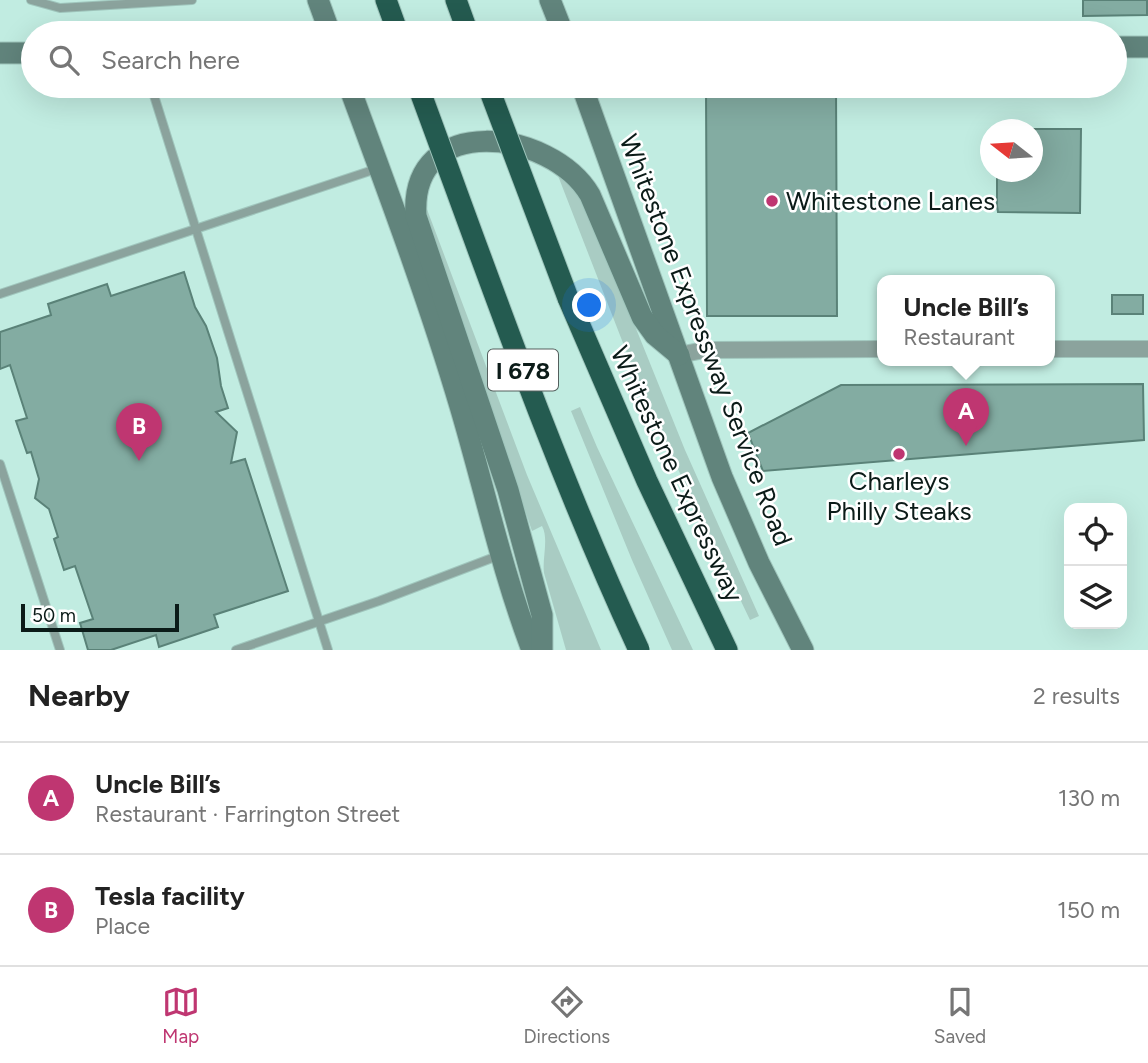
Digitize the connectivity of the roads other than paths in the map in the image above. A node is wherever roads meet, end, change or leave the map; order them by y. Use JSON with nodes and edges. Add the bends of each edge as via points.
{"nodes":[{"id":1,"x":32,"y":0,"type":"edge"},
{"id":2,"x":192,"y":0,"type":"edge"},
{"id":3,"x":318,"y":0,"type":"edge"},
{"id":4,"x":386,"y":0,"type":"edge"},
{"id":5,"x":456,"y":0,"type":"edge"},
{"id":6,"x":550,"y":0,"type":"edge"},
{"id":7,"x":326,"y":21,"type":"edge"},
{"id":8,"x":394,"y":21,"type":"edge"},
{"id":9,"x":464,"y":21,"type":"edge"},
{"id":10,"x":558,"y":21,"type":"edge"},
{"id":11,"x":1127,"y":47,"type":"edge"},
{"id":12,"x":1148,"y":47,"type":"edge"},
{"id":13,"x":0,"y":53,"type":"edge"},
{"id":14,"x":21,"y":53,"type":"edge"},
{"id":15,"x":155,"y":98,"type":"edge"},
{"id":16,"x":353,"y":98,"type":"edge"},
{"id":17,"x":422,"y":98,"type":"edge"},
{"id":18,"x":493,"y":98,"type":"edge"},
{"id":19,"x":586,"y":98,"type":"edge"},
{"id":20,"x":379,"y":167,"type":"junction"},
{"id":21,"x":196,"y":228,"type":"junction"},
{"id":22,"x":0,"y":294,"type":"edge"},
{"id":23,"x":877,"y":349,"type":"edge"},
{"id":24,"x":1055,"y":349,"type":"edge"},
{"id":25,"x":1148,"y":349,"type":"edge"},
{"id":26,"x":679,"y":355,"type":"junction"},
{"id":27,"x":0,"y":464,"type":"edge"},
{"id":28,"x":502,"y":555,"type":"junction"},
{"id":29,"x":320,"y":621,"type":"junction"},
{"id":30,"x":60,"y":650,"type":"edge"},
{"id":31,"x":236,"y":650,"type":"edge"},
{"id":32,"x":328,"y":650,"type":"edge"},
{"id":33,"x":533,"y":650,"type":"edge"},
{"id":34,"x":542,"y":650,"type":"edge"},
{"id":35,"x":639,"y":650,"type":"edge"},
{"id":36,"x":727,"y":650,"type":"edge"},
{"id":37,"x":803,"y":650,"type":"edge"}],
"edges":[{"from":1,"to":2,"type":"lane","via":[[60,8]]},
{"from":3,"to":7,"type":"main road"},
{"from":4,"to":8,"type":"highway"},
{"from":5,"to":9,"type":"highway"},
{"from":6,"to":10,"type":"main road"},
{"from":11,"to":12,"type":"main road"},
{"from":13,"to":14,"type":"main road"},
{"from":15,"to":21,"type":"lane"},
{"from":16,"to":20,"type":"main road"},
{"from":17,"to":35,"type":"highway","number":"I 678","bridge":true,"via":[[544,427]]},
{"from":18,"to":36,"type":"highway","name":"Whitestone Expressway","number":"I 678","bridge":true,"via":[[568,298],[636,458]]},
{"from":19,"to":26,"type":"main road","name":"Whitestone Expressway Service Road"},
{"from":20,"to":21,"type":"lane"},
{"from":20,"to":28,"type":"main road","via":[[432,316]]},
{"from":21,"to":22,"type":"lane"},
{"from":21,"to":29,"type":"lane"},
{"from":23,"to":26,"type":"street","via":[[704,350]]},
{"from":24,"to":25,"type":"street"},
{"from":26,"to":34,"type":"main road","via":[[642,317],[590,195],[567,168],[531,150],[496,141],[457,146],[430,164],[417,190],[416,216],[508,490],[542,615]]},
{"from":26,"to":37,"type":"main road","name":"Whitestone Expressway Service Road","via":[[734,505]]},
{"from":27,"to":30,"type":"lane"},
{"from":28,"to":29,"type":"lane"},
{"from":28,"to":33,"type":"main road"},
{"from":29,"to":31,"type":"lane"},
{"from":29,"to":32,"type":"lane"}]}
